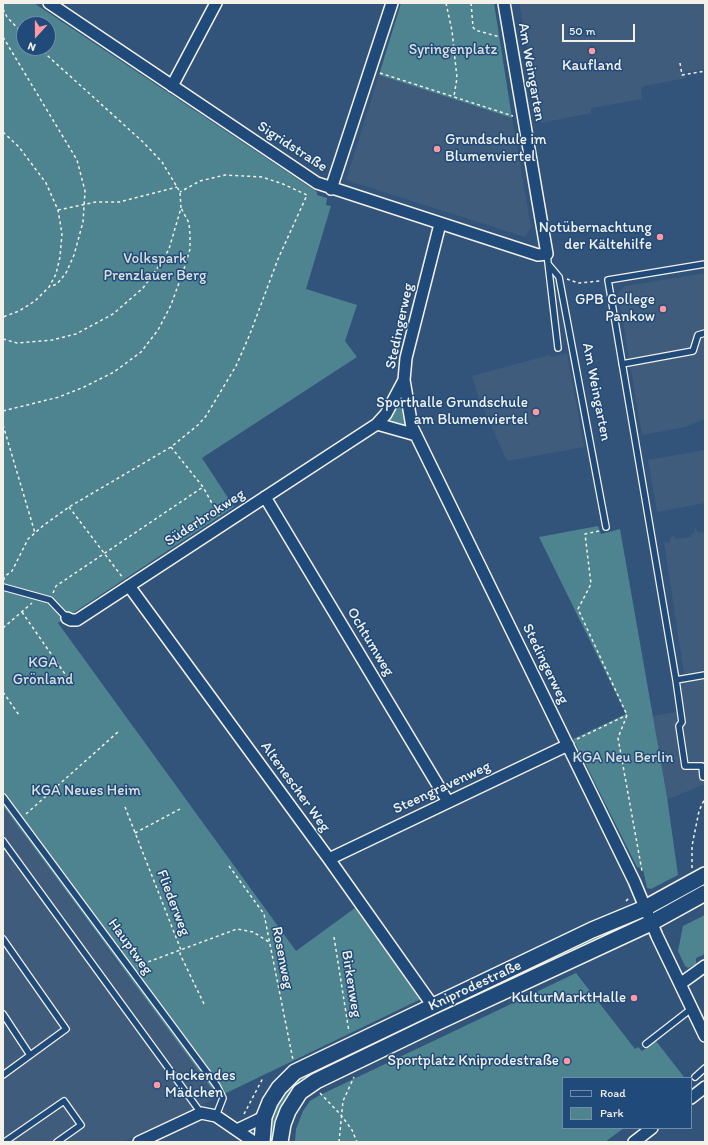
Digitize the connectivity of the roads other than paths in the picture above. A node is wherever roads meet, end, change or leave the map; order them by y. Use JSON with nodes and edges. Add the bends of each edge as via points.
{"nodes":[{"id":1,"x":49,"y":3,"type":"edge"},
{"id":2,"x":216,"y":3,"type":"edge"},
{"id":3,"x":392,"y":3,"type":"edge"},
{"id":4,"x":504,"y":3,"type":"edge"},
{"id":5,"x":172,"y":86,"type":"junction"},
{"id":6,"x":332,"y":189,"type":"junction"},
{"id":7,"x":440,"y":224,"type":"junction"},
{"id":8,"x":548,"y":260,"type":"junction"},
{"id":9,"x":705,"y":264,"type":"edge"},
{"id":10,"x":705,"y":333,"type":"edge"},
{"id":11,"x":558,"y":348,"type":"dead end"},
{"id":12,"x":622,"y":364,"type":"junction"},
{"id":13,"x":404,"y":380,"type":"junction"},
{"id":14,"x":377,"y":424,"type":"junction"},
{"id":15,"x":416,"y":435,"type":"junction"},
{"id":16,"x":265,"y":497,"type":"junction"},
{"id":17,"x":606,"y":527,"type":"road end"},
{"id":18,"x":129,"y":586,"type":"junction"},
{"id":19,"x":3,"y":587,"type":"edge"},
{"id":20,"x":67,"y":618,"type":"joint"},
{"id":21,"x":705,"y":675,"type":"edge"},
{"id":22,"x":676,"y":680,"type":"junction"},
{"id":23,"x":567,"y":744,"type":"junction"},
{"id":24,"x":705,"y":777,"type":"edge"},
{"id":25,"x":3,"y":797,"type":"edge"},
{"id":26,"x":448,"y":802,"type":"junction"},
{"id":27,"x":3,"y":842,"type":"edge"},
{"id":28,"x":329,"y":859,"type":"junction"},
{"id":29,"x":699,"y":872,"type":"edge"},
{"id":30,"x":705,"y":893,"type":"edge"},
{"id":31,"x":645,"y":908,"type":"junction"},
{"id":32,"x":651,"y":923,"type":"junction"},
{"id":33,"x":3,"y":940,"type":"edge"},
{"id":34,"x":705,"y":966,"type":"edge"},
{"id":35,"x":680,"y":984,"type":"junction"},
{"id":36,"x":433,"y":1006,"type":"junction"},
{"id":37,"x":691,"y":1009,"type":"junction"},
{"id":38,"x":3,"y":1014,"type":"edge"},
{"id":39,"x":705,"y":1036,"type":"edge"},
{"id":40,"x":646,"y":1044,"type":"dead end"},
{"id":41,"x":30,"y":1055,"type":"junction"},
{"id":42,"x":705,"y":1068,"type":"edge"},
{"id":43,"x":3,"y":1074,"type":"edge"},
{"id":44,"x":695,"y":1077,"type":"dead end"},
{"id":45,"x":705,"y":1087,"type":"edge"},
{"id":46,"x":692,"y":1097,"type":"edge"},
{"id":47,"x":201,"y":1113,"type":"junction"},
{"id":48,"x":216,"y":1116,"type":"junction"},
{"id":49,"x":264,"y":1117,"type":"junction"},
{"id":50,"x":651,"y":1129,"type":"edge"},
{"id":51,"x":237,"y":1130,"type":"junction"},
{"id":52,"x":5,"y":1140,"type":"edge"},
{"id":53,"x":57,"y":1142,"type":"edge"},
{"id":54,"x":139,"y":1142,"type":"edge"},
{"id":55,"x":254,"y":1142,"type":"edge"},
{"id":56,"x":262,"y":1142,"type":"edge"},
{"id":57,"x":280,"y":1142,"type":"edge"},
{"id":58,"x":634,"y":1142,"type":"edge"}],
"edges":[{"from":1,"to":5,"type":"street","name":"Sigridstraße"},
{"from":2,"to":5,"type":"street"},
{"from":3,"to":6,"type":"street"},
{"from":4,"to":8,"type":"street","name":"Am Weingarten"},
{"from":5,"to":6,"type":"street","name":"Sigridstraße","via":[[317,183]]},
{"from":6,"to":7,"type":"street","name":"Sigridstraße"},
{"from":7,"to":8,"type":"street","name":"Sigridstraße"},
{"from":7,"to":13,"type":"street","name":"Stedingerweg","via":[[406,358]]},
{"from":8,"to":11,"type":"lane","name":"Am Weingarten"},
{"from":8,"to":17,"type":"lane","name":"Am Weingarten","via":[[559,277]]},
{"from":9,"to":12,"type":"lane","via":[[608,280]]},
{"from":10,"to":12,"type":"lane","via":[[698,335],[693,351]]},
{"from":12,"to":22,"type":"lane"},
{"from":13,"to":14,"type":"street","name":"Süderbrokweg","via":[[386,414]]},
{"from":13,"to":15,"type":"street","name":"Stedingerweg","via":[[412,427]]},
{"from":14,"to":15,"type":"street"},
{"from":14,"to":16,"type":"street","name":"Süderbrokweg"},
{"from":15,"to":23,"type":"street","name":"Stedingerweg"},
{"from":16,"to":18,"type":"street","name":"Süderbrokweg"},
{"from":16,"to":26,"type":"street","name":"Ochtumweg"},
{"from":18,"to":20,"type":"street","name":"Süderbrokweg","via":[[77,620]]},
{"from":18,"to":28,"type":"street","name":"Altenescher Weg"},
{"from":19,"to":20,"type":"lane","name":"Süderbrokweg","via":[[50,600]]},
{"from":21,"to":22,"type":"lane"},
{"from":22,"to":24,"type":"lane","via":[[685,766],[702,766]]},
{"from":23,"to":26,"type":"street","name":"Steengravenweg"},
{"from":23,"to":31,"type":"street","name":"Stedingerweg","via":[[634,880]]},
{"from":25,"to":48,"type":"lane","name":"Hauptweg","via":[[221,1093],[222,1104]]},
{"from":26,"to":28,"type":"street","name":"Steengravenweg"},
{"from":27,"to":47,"type":"lane"},
{"from":28,"to":36,"type":"street","name":"Altenescher Weg"},
{"from":29,"to":31,"type":"main road","name":"Kniprodestraße"},
{"from":30,"to":32,"type":"main road","name":"Kniprodestraße"},
{"from":31,"to":32,"type":"street","name":"Stedingerweg"},
{"from":31,"to":36,"type":"main road","name":"Kniprodestraße","via":[[592,930]]},
{"from":32,"to":35,"type":"street","name":"Stedingerweg"},
{"from":32,"to":57,"type":"main road","name":"Kniprodestraße","via":[[316,1081],[300,1092],[288,1111],[282,1124]]},
{"from":33,"to":41,"type":"lane","via":[[66,1029]]},
{"from":34,"to":35,"type":"street"},
{"from":35,"to":37,"type":"street","name":"Stedingerweg"},
{"from":36,"to":49,"type":"main road","name":"Kniprodestraße","via":[[295,1072],[279,1088]]},
{"from":37,"to":39,"type":"street","name":"Stedingerweg"},
{"from":37,"to":40,"type":"lane"},
{"from":38,"to":41,"type":"lane"},
{"from":41,"to":43,"type":"lane"},
{"from":42,"to":44,"type":"lane"},
{"from":45,"to":46,"type":"street"},
{"from":47,"to":48,"type":"street"},
{"from":47,"to":54,"type":"street"},
{"from":48,"to":51,"type":"street"},
{"from":49,"to":51,"type":"street"},
{"from":49,"to":56,"type":"main road","name":"Kniprodestraße"},
{"from":50,"to":58,"type":"street"},
{"from":51,"to":55,"type":"street"},
{"from":52,"to":53,"type":"lane","via":[[64,1101],[82,1125]]}]}
